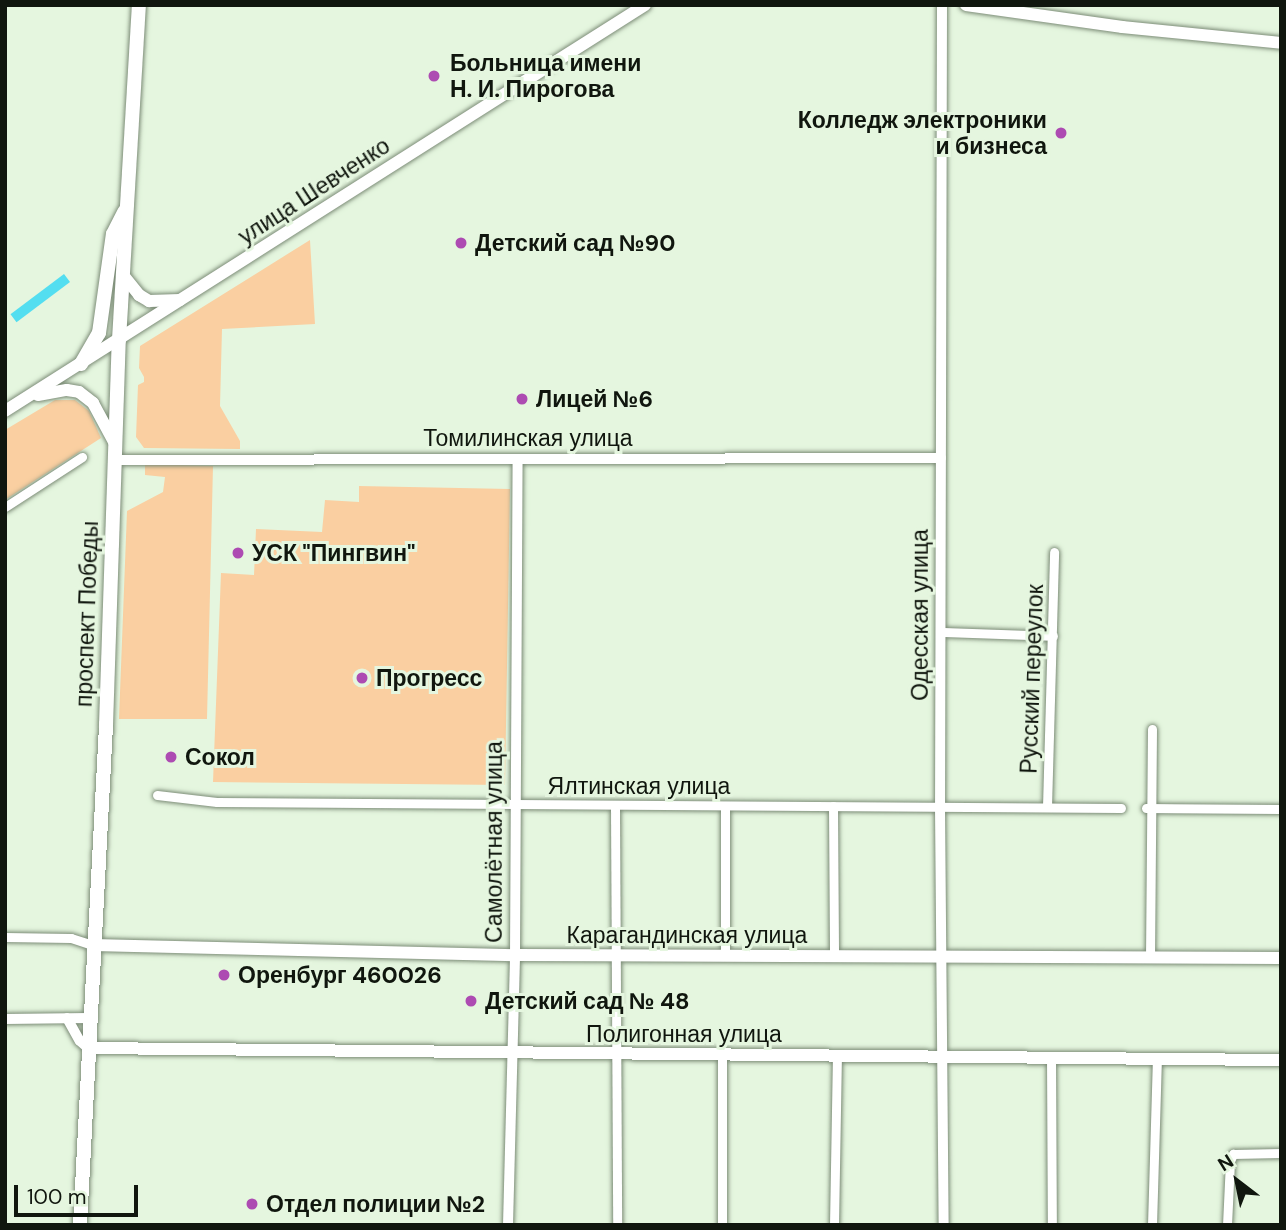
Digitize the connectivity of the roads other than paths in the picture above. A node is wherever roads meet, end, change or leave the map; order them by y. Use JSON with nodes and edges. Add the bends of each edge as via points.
{"nodes":[{"id":1,"x":645,"y":5,"type":"edge"},
{"id":2,"x":942,"y":5,"type":"edge"},
{"id":3,"x":967,"y":5,"type":"edge"},
{"id":4,"x":142,"y":7,"type":"edge"},
{"id":5,"x":1281,"y":43,"type":"edge"},
{"id":6,"x":127,"y":205,"type":"junction"},
{"id":7,"x":123,"y":275,"type":"junction"},
{"id":8,"x":184,"y":299,"type":"junction"},
{"id":9,"x":119,"y":340,"type":"junction"},
{"id":10,"x":81,"y":364,"type":"junction"},
{"id":11,"x":27,"y":397,"type":"junction"},
{"id":12,"x":5,"y":411,"type":"edge"},
{"id":13,"x":114,"y":442,"type":"junction"},
{"id":14,"x":82,"y":457,"type":"dead end"},
{"id":15,"x":941,"y":458,"type":"junction"},
{"id":16,"x":518,"y":459,"type":"junction"},
{"id":17,"x":115,"y":460,"type":"junction"},
{"id":18,"x":5,"y":507,"type":"edge"},
{"id":19,"x":1055,"y":552,"type":"dead end"},
{"id":20,"x":941,"y":632,"type":"junction"},
{"id":21,"x":1053,"y":636,"type":"junction"},
{"id":22,"x":1152,"y":729,"type":"dead end"},
{"id":23,"x":157,"y":795,"type":"dead end"},
{"id":24,"x":516,"y":804,"type":"junction"},
{"id":25,"x":615,"y":805,"type":"junction"},
{"id":26,"x":725,"y":806,"type":"junction"},
{"id":27,"x":833,"y":806,"type":"junction"},
{"id":28,"x":940,"y":807,"type":"junction"},
{"id":29,"x":1047,"y":807,"type":"junction"},
{"id":30,"x":1121,"y":808,"type":"dead end"},
{"id":31,"x":1148,"y":808,"type":"junction"},
{"id":32,"x":1281,"y":809,"type":"edge"},
{"id":33,"x":5,"y":937,"type":"edge"},
{"id":34,"x":93,"y":945,"type":"junction"},
{"id":35,"x":515,"y":955,"type":"junction"},
{"id":36,"x":617,"y":955,"type":"junction"},
{"id":37,"x":725,"y":956,"type":"junction"},
{"id":38,"x":834,"y":957,"type":"junction"},
{"id":39,"x":943,"y":958,"type":"junction"},
{"id":40,"x":1150,"y":958,"type":"junction"},
{"id":41,"x":1281,"y":958,"type":"edge"},
{"id":42,"x":5,"y":1018,"type":"edge"},
{"id":43,"x":67,"y":1018,"type":"junction"},
{"id":44,"x":89,"y":1018,"type":"junction"},
{"id":45,"x":88,"y":1048,"type":"junction"},
{"id":46,"x":512,"y":1055,"type":"junction"},
{"id":47,"x":617,"y":1055,"type":"junction"},
{"id":48,"x":722,"y":1055,"type":"junction"},
{"id":49,"x":837,"y":1056,"type":"junction"},
{"id":50,"x":943,"y":1057,"type":"junction"},
{"id":51,"x":1051,"y":1057,"type":"junction"},
{"id":52,"x":1157,"y":1058,"type":"junction"},
{"id":53,"x":1281,"y":1060,"type":"edge"},
{"id":54,"x":1281,"y":1153,"type":"edge"},
{"id":55,"x":80,"y":1225,"type":"edge"},
{"id":56,"x":508,"y":1225,"type":"edge"},
{"id":57,"x":617,"y":1225,"type":"edge"},
{"id":58,"x":722,"y":1225,"type":"edge"},
{"id":59,"x":834,"y":1225,"type":"edge"},
{"id":60,"x":944,"y":1225,"type":"edge"},
{"id":61,"x":1052,"y":1225,"type":"edge"},
{"id":62,"x":1152,"y":1225,"type":"edge"},
{"id":63,"x":1227,"y":1225,"type":"edge"}],
"edges":[{"from":1,"to":8,"type":"main road","name":"улица Шевченко"},
{"from":2,"to":15,"type":"street","name":"Одесская улица"},
{"from":3,"to":5,"type":"main road"},
{"from":4,"to":6,"type":"main road","name":"проспект Победы"},
{"from":6,"to":7,"type":"main road","name":"проспект Победы"},
{"from":6,"to":10,"type":"main road","via":[[113,234],[99,333]]},
{"from":7,"to":8,"type":"main road","via":[[149,301]]},
{"from":7,"to":9,"type":"main road","name":"проспект Победы"},
{"from":8,"to":9,"type":"main road","name":"улица Шевченко"},
{"from":9,"to":10,"type":"main road","name":"улица Шевченко"},
{"from":9,"to":13,"type":"main road","name":"проспект Победы"},
{"from":10,"to":11,"type":"main road","name":"улица Шевченко"},
{"from":11,"to":12,"type":"main road","name":"улица Шевченко"},
{"from":11,"to":13,"type":"main road","via":[[79,392],[93,403]]},
{"from":13,"to":17,"type":"main road","name":"проспект Победы"},
{"from":14,"to":18,"type":"street"},
{"from":15,"to":16,"type":"street","name":"Томилинская улица"},
{"from":15,"to":20,"type":"street","name":"Одесская улица"},
{"from":16,"to":17,"type":"street","name":"Томилинская улица"},
{"from":16,"to":24,"type":"street","name":"Самолётная улица"},
{"from":17,"to":34,"type":"main road","name":"проспект Победы"},
{"from":19,"to":21,"type":"street","name":"Русский переулок"},
{"from":20,"to":21,"type":"street"},
{"from":20,"to":28,"type":"street","name":"Одесская улица"},
{"from":21,"to":29,"type":"street","name":"Русский переулок"},
{"from":22,"to":31,"type":"street"},
{"from":23,"to":24,"type":"street","name":"Ялтинская улица","via":[[217,802]]},
{"from":24,"to":25,"type":"street","name":"Ялтинская улица"},
{"from":24,"to":35,"type":"street","name":"Самолётная улица"},
{"from":25,"to":26,"type":"street","name":"Ялтинская улица"},
{"from":25,"to":36,"type":"street"},
{"from":26,"to":27,"type":"street","name":"Ялтинская улица"},
{"from":26,"to":37,"type":"street"},
{"from":27,"to":28,"type":"street","name":"Ялтинская улица"},
{"from":27,"to":38,"type":"street"},
{"from":28,"to":29,"type":"street","name":"Ялтинская улица"},
{"from":28,"to":39,"type":"street","name":"Одесская улица"},
{"from":29,"to":30,"type":"street","name":"Ялтинская улица"},
{"from":31,"to":32,"type":"street"},
{"from":31,"to":40,"type":"street"},
{"from":33,"to":34,"type":"street","via":[[71,938]]},
{"from":34,"to":35,"type":"main road","name":"Карагандинская улица"},
{"from":34,"to":44,"type":"main road","name":"проспект Победы"},
{"from":35,"to":36,"type":"main road","name":"Карагандинская улица"},
{"from":35,"to":46,"type":"street","name":"Самолётная улица"},
{"from":36,"to":37,"type":"main road","name":"Карагандинская улица"},
{"from":36,"to":47,"type":"street"},
{"from":37,"to":38,"type":"main road","name":"Карагандинская улица"},
{"from":38,"to":39,"type":"main road","name":"Карагандинская улица"},
{"from":39,"to":40,"type":"main road","name":"Карагандинская улица"},
{"from":39,"to":50,"type":"street","name":"Одесская улица"},
{"from":40,"to":41,"type":"main road","name":"Карагандинская улица"},
{"from":42,"to":43,"type":"street"},
{"from":43,"to":44,"type":"street"},
{"from":43,"to":45,"type":"street"},
{"from":44,"to":45,"type":"main road","name":"проспект Победы"},
{"from":45,"to":46,"type":"main road","name":"Полигонная улица"},
{"from":45,"to":55,"type":"main road","name":"проспект Победы"},
{"from":46,"to":47,"type":"main road","name":"Полигонная улица"},
{"from":46,"to":56,"type":"street","name":"Самолётная улица"},
{"from":47,"to":48,"type":"main road","name":"Полигонная улица"},
{"from":47,"to":57,"type":"street"},
{"from":48,"to":49,"type":"main road","name":"Полигонная улица"},
{"from":48,"to":58,"type":"street"},
{"from":49,"to":50,"type":"main road","name":"Полигонная улица"},
{"from":49,"to":59,"type":"street"},
{"from":50,"to":51,"type":"main road","name":"Полигонная улица"},
{"from":50,"to":60,"type":"street","name":"Одесская улица"},
{"from":51,"to":52,"type":"main road","name":"Полигонная улица"},
{"from":51,"to":61,"type":"street"},
{"from":52,"to":53,"type":"main road","name":"Полигонная улица"},
{"from":52,"to":62,"type":"street"},
{"from":54,"to":63,"type":"street","via":[[1233,1154]]}]}
